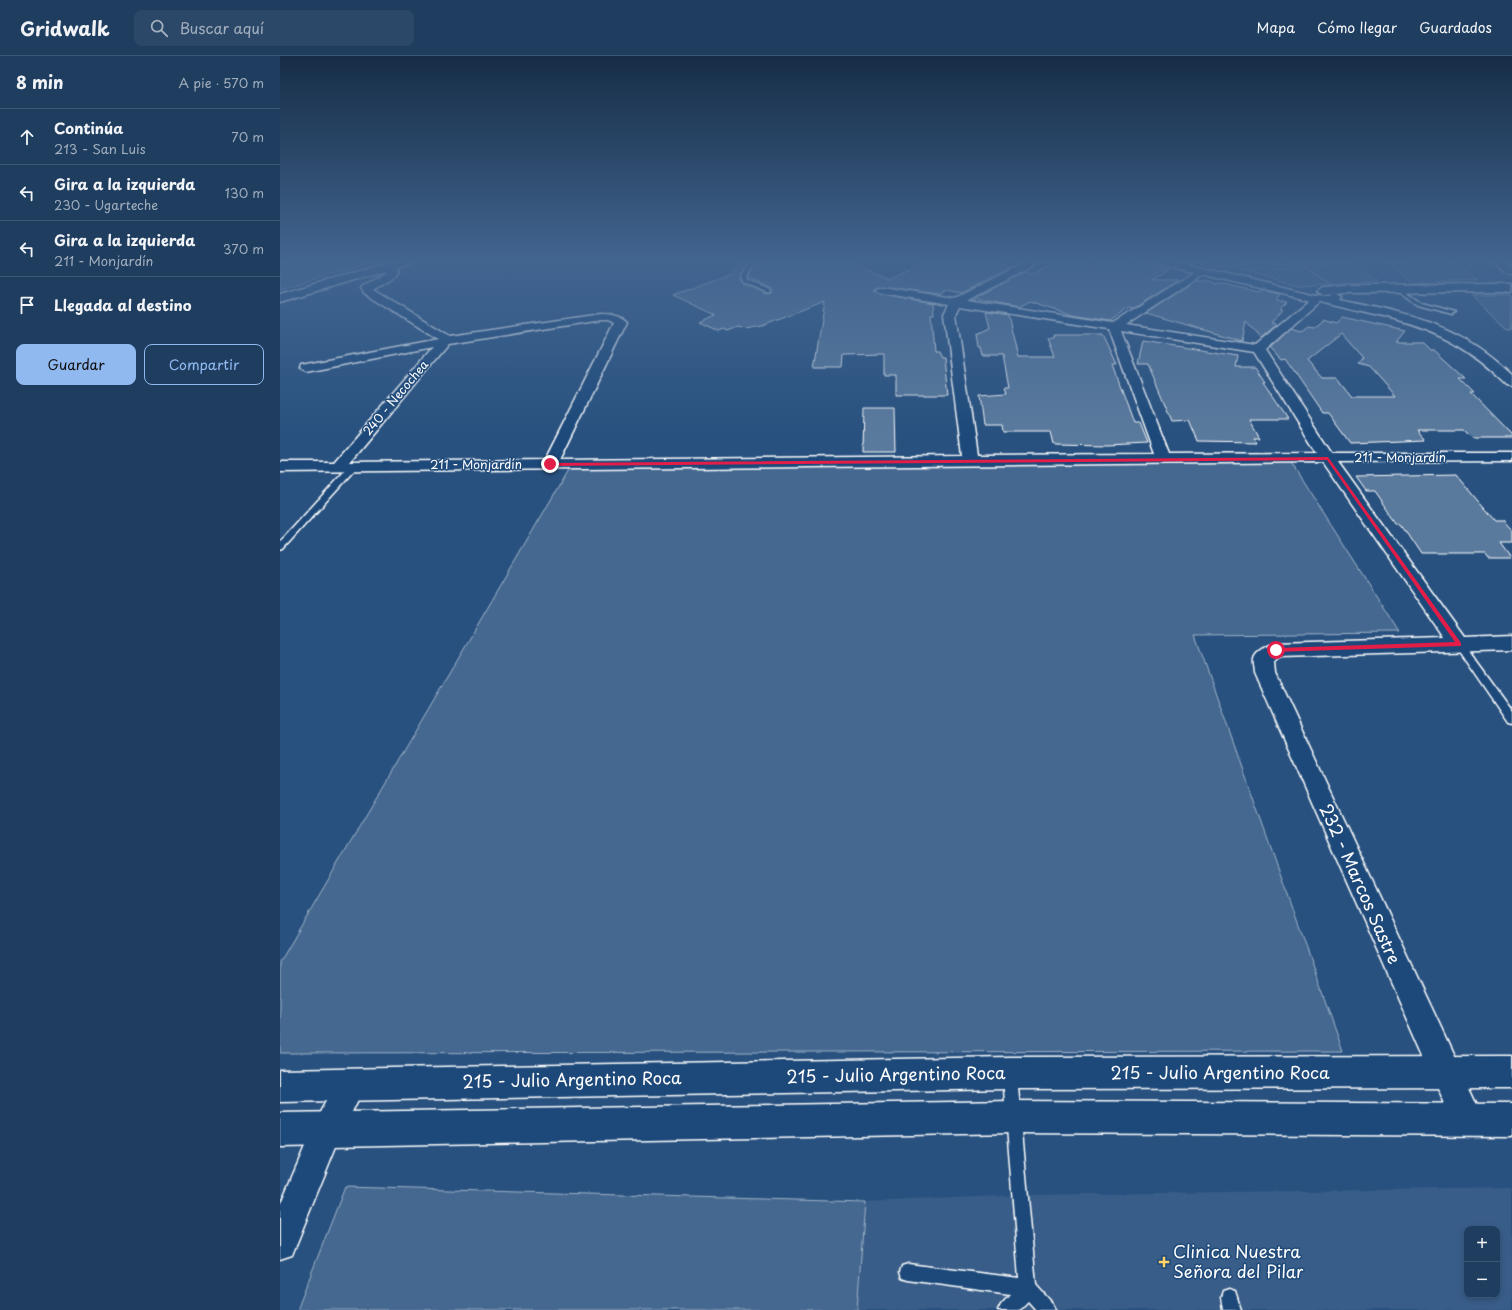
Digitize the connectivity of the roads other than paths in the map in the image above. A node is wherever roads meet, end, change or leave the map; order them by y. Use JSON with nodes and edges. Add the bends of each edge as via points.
{"nodes":[{"id":1,"x":412,"y":318,"type":"edge"},
{"id":2,"x":598,"y":318,"type":"edge"},
{"id":3,"x":605,"y":318,"type":"edge"},
{"id":4,"x":950,"y":318,"type":"edge"},
{"id":5,"x":1055,"y":318,"type":"edge"},
{"id":6,"x":1130,"y":318,"type":"edge"},
{"id":7,"x":1297,"y":318,"type":"edge"},
{"id":8,"x":1397,"y":318,"type":"edge"},
{"id":9,"x":1115,"y":327,"type":"junction"},
{"id":10,"x":444,"y":341,"type":"junction"},
{"id":11,"x":1258,"y":349,"type":"junction"},
{"id":12,"x":306,"y":368,"type":"dead end"},
{"id":13,"x":1512,"y":382,"type":"edge"},
{"id":14,"x":1512,"y":457,"type":"edge"},
{"id":15,"x":1163,"y":458,"type":"junction"},
{"id":16,"x":1328,"y":458,"type":"junction"},
{"id":17,"x":970,"y":460,"type":"junction"},
{"id":18,"x":550,"y":464,"type":"junction"},
{"id":19,"x":280,"y":466,"type":"edge"},
{"id":20,"x":347,"y":466,"type":"junction"},
{"id":21,"x":280,"y":547,"type":"edge"},
{"id":22,"x":1512,"y":643,"type":"edge"},
{"id":23,"x":1459,"y":644,"type":"junction"},
{"id":24,"x":1512,"y":719,"type":"edge"},
{"id":25,"x":1512,"y":1072,"type":"edge"},
{"id":26,"x":1009,"y":1073,"type":"junction"},
{"id":27,"x":1445,"y":1073,"type":"junction"},
{"id":28,"x":350,"y":1085,"type":"junction"},
{"id":29,"x":280,"y":1086,"type":"edge"},
{"id":30,"x":1013,"y":1117,"type":"junction"},
{"id":31,"x":1468,"y":1120,"type":"junction"},
{"id":32,"x":1512,"y":1120,"type":"edge"},
{"id":33,"x":328,"y":1129,"type":"junction"},
{"id":34,"x":280,"y":1130,"type":"edge"},
{"id":35,"x":280,"y":1243,"type":"edge"},
{"id":36,"x":908,"y":1272,"type":"dead end"},
{"id":37,"x":1028,"y":1288,"type":"junction"},
{"id":38,"x":1007,"y":1310,"type":"edge"},
{"id":39,"x":1047,"y":1310,"type":"edge"}],
"edges":[{"from":1,"to":10,"type":"street","via":[[444,337]]},
{"from":2,"to":10,"type":"street"},
{"from":3,"to":18,"type":"street","via":[[621,322]]},
{"from":4,"to":17,"type":"street"},
{"from":5,"to":9,"type":"street"},
{"from":6,"to":9,"type":"street"},
{"from":7,"to":11,"type":"street"},
{"from":8,"to":13,"type":"street","via":[[1442,332],[1483,355]]},
{"from":9,"to":11,"type":"street"},
{"from":9,"to":15,"type":"street","via":[[1115,333]]},
{"from":10,"to":12,"type":"street"},
{"from":10,"to":20,"type":"street","name":"240 - Necochea"},
{"from":11,"to":16,"type":"street"},
{"from":14,"to":16,"type":"street","name":"211 - Monjardín"},
{"from":15,"to":16,"type":"street","name":"211 - Monjardín"},
{"from":15,"to":17,"type":"street","name":"211 - Monjardín"},
{"from":16,"to":23,"type":"street"},
{"from":17,"to":18,"type":"street","name":"211 - Monjardín"},
{"from":18,"to":20,"type":"street","name":"211 - Monjardín"},
{"from":19,"to":20,"type":"street","name":"211 - Monjardín"},
{"from":20,"to":21,"type":"lane"},
{"from":22,"to":23,"type":"street"},
{"from":23,"to":24,"type":"lane"},
{"from":23,"to":27,"type":"street","name":"232 - Marcos Sastre","via":[[1276,650],[1264,659],[1265,673]]},
{"from":25,"to":27,"type":"street","name":"215 - Julio Argentino Roca"},
{"from":26,"to":27,"type":"street","name":"215 - Julio Argentino Roca"},
{"from":26,"to":28,"type":"street","name":"215 - Julio Argentino Roca"},
{"from":26,"to":30,"type":"lane"},
{"from":27,"to":31,"type":"street","name":"232 - Marcos Sastre"},
{"from":28,"to":29,"type":"street","name":"215 - Julio Argentino Roca"},
{"from":28,"to":33,"type":"street"},
{"from":30,"to":31,"type":"street"},
{"from":30,"to":33,"type":"street"},
{"from":30,"to":37,"type":"lane"},
{"from":31,"to":32,"type":"street"},
{"from":33,"to":34,"type":"street"},
{"from":33,"to":35,"type":"street"},
{"from":36,"to":37,"type":"lane"},
{"from":37,"to":38,"type":"lane"},
{"from":37,"to":39,"type":"lane"}]}
